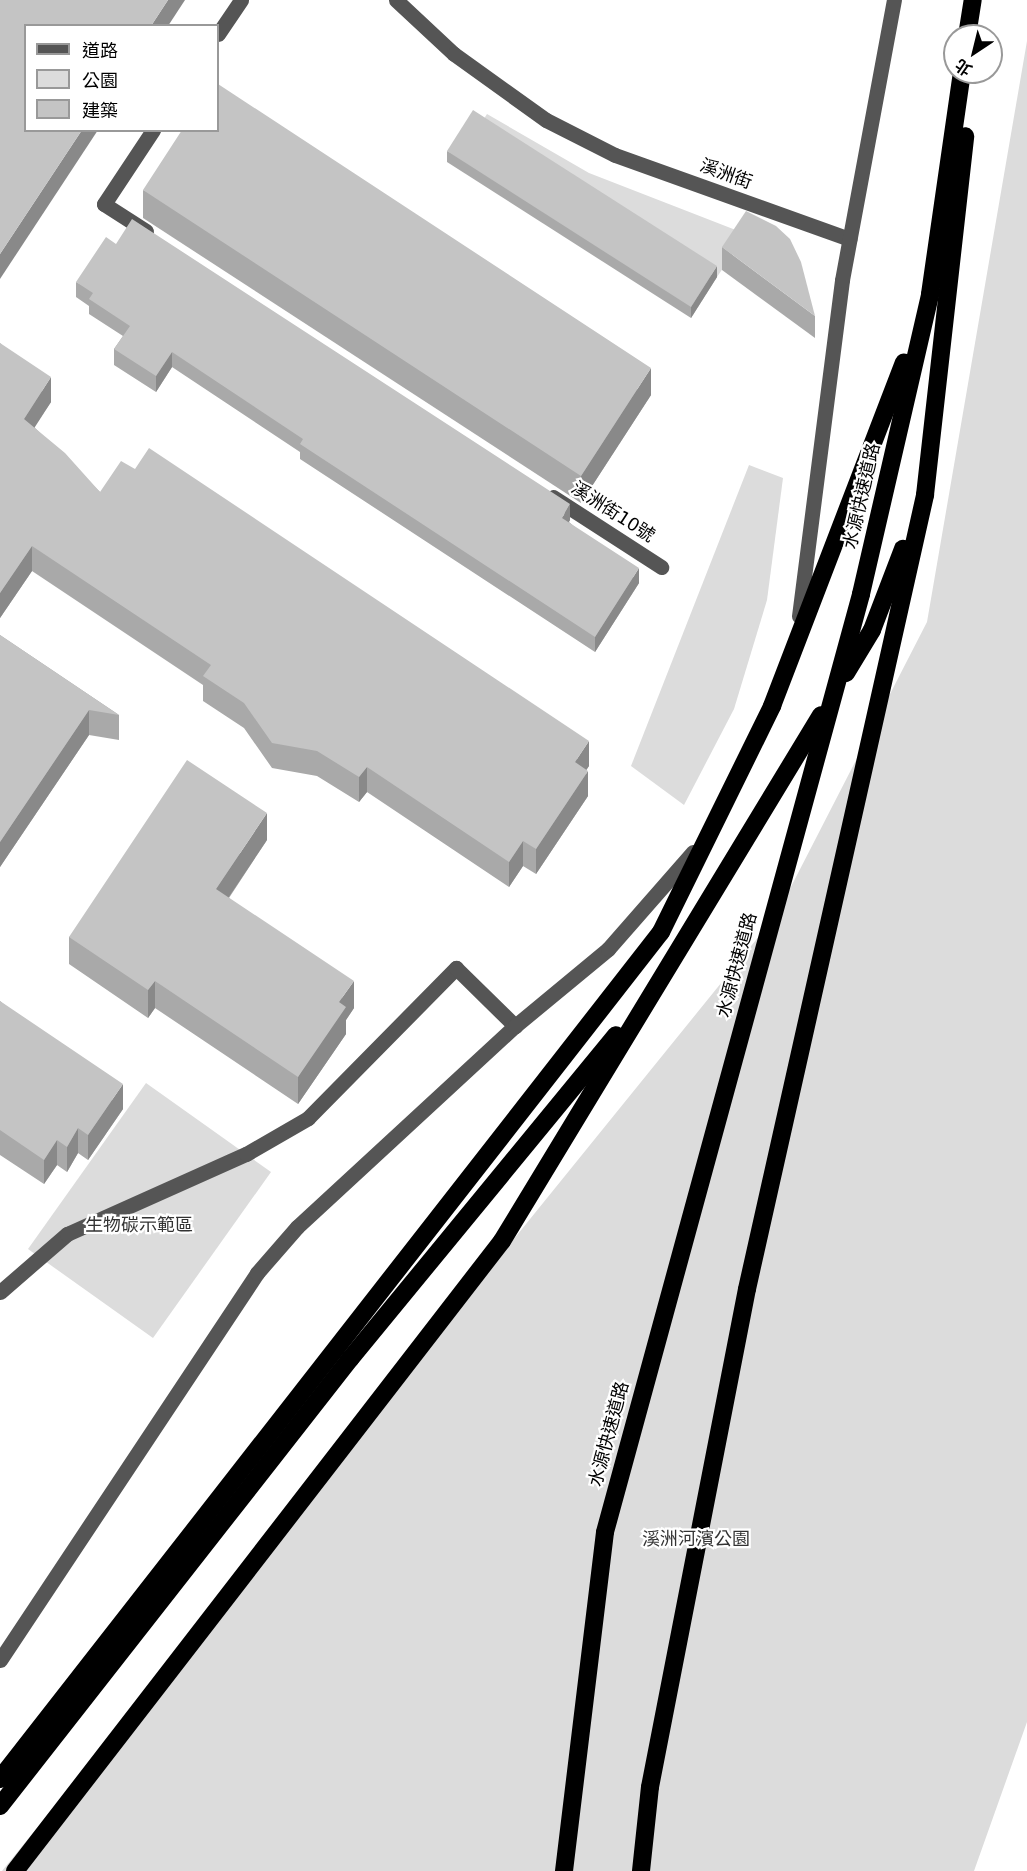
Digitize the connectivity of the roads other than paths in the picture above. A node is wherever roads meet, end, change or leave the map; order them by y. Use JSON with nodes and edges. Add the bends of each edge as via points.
{"nodes":[{"id":1,"x":241,"y":0,"type":"edge"},
{"id":2,"x":396,"y":0,"type":"edge"},
{"id":3,"x":894,"y":0,"type":"edge"},
{"id":4,"x":973,"y":0,"type":"edge"},
{"id":5,"x":980,"y":0,"type":"edge"},
{"id":6,"x":970,"y":24,"type":"edge"},
{"id":7,"x":977,"y":24,"type":"edge"},
{"id":8,"x":219,"y":33,"type":"edge"},
{"id":9,"x":960,"y":84,"type":"edge"},
{"id":10,"x":971,"y":84,"type":"edge"},
{"id":11,"x":152,"y":132,"type":"edge"},
{"id":12,"x":849,"y":239,"type":"junction"},
{"id":13,"x":164,"y":243,"type":"edge"},
{"id":14,"x":930,"y":294,"type":"junction"},
{"id":15,"x":542,"y":489,"type":"edge"},
{"id":16,"x":925,"y":495,"type":"junction"},
{"id":17,"x":661,"y":567,"type":"dead end"},
{"id":18,"x":654,"y":990,"type":"junction"},
{"id":19,"x":515,"y":1026,"type":"junction"},
{"id":20,"x":1,"y":1288,"type":"edge"},
{"id":21,"x":0,"y":1660,"type":"edge"},
{"id":22,"x":0,"y":1779,"type":"edge"},
{"id":23,"x":0,"y":1806,"type":"edge"},
{"id":24,"x":15,"y":1871,"type":"edge"},
{"id":25,"x":564,"y":1871,"type":"edge"},
{"id":26,"x":641,"y":1871,"type":"edge"}],
"edges":[{"from":1,"to":8,"type":"street"},
{"from":2,"to":12,"type":"street","name":"溪洲街","via":[[454,54],[546,120],[615,155]]},
{"from":3,"to":12,"type":"street"},
{"from":4,"to":6,"type":"highway"},
{"from":5,"to":7,"type":"highway"},
{"from":9,"to":14,"type":"highway","name":"水源快速道路"},
{"from":10,"to":16,"type":"highway"},
{"from":11,"to":13,"type":"street","via":[[104,204]]},
{"from":12,"to":19,"type":"street","via":[[804,598],[769,718],[732,798],[680,872],[608,949]]},
{"from":14,"to":22,"type":"highway","via":[[772,706],[661,932]]},
{"from":14,"to":25,"type":"highway","name":"水源快速道路","via":[[861,594],[604,1532]]},
{"from":15,"to":17,"type":"street","name":"溪洲街10號"},
{"from":16,"to":18,"type":"highway","via":[[872,630]]},
{"from":16,"to":26,"type":"highway","via":[[747,1289],[650,1786]]},
{"from":18,"to":23,"type":"highway","via":[[350,1359]]},
{"from":18,"to":24,"type":"highway","via":[[502,1241]]},
{"from":19,"to":20,"type":"street","via":[[456,968],[308,1118],[246,1154],[67,1234]]},
{"from":19,"to":21,"type":"street","via":[[297,1227],[257,1273]]}]}
